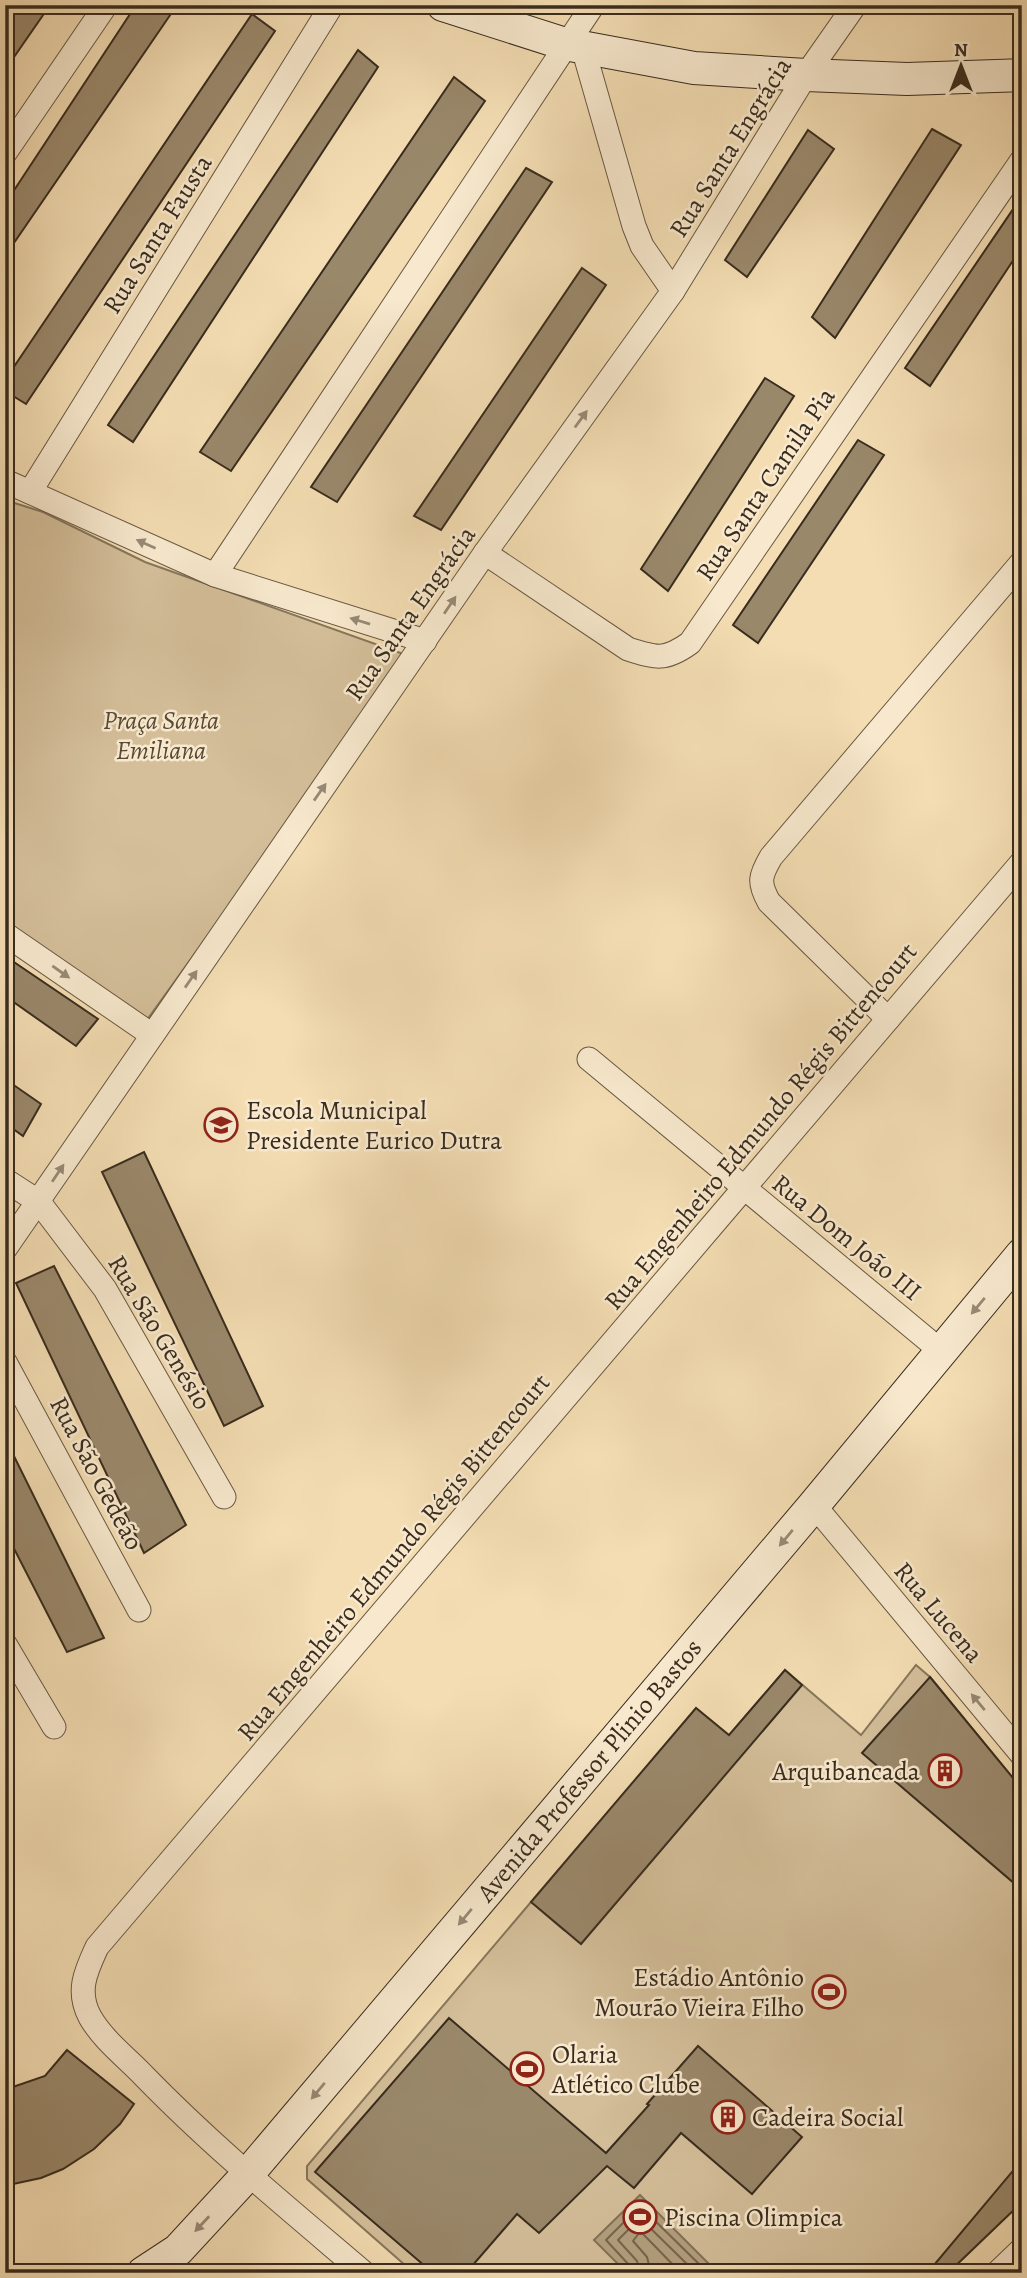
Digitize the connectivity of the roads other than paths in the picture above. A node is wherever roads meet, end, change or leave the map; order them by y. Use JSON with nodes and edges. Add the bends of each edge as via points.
{"nodes":[{"id":1,"x":106,"y":5,"type":"edge"},
{"id":2,"x":332,"y":5,"type":"edge"},
{"id":3,"x":443,"y":5,"type":"edge"},
{"id":4,"x":593,"y":5,"type":"edge"},
{"id":5,"x":855,"y":5,"type":"edge"},
{"id":6,"x":574,"y":46,"type":"junction"},
{"id":7,"x":806,"y":75,"type":"junction"},
{"id":8,"x":1022,"y":75,"type":"edge"},
{"id":9,"x":5,"y":153,"type":"edge"},
{"id":10,"x":1022,"y":160,"type":"edge"},
{"id":11,"x":673,"y":291,"type":"junction"},
{"id":12,"x":5,"y":481,"type":"edge"},
{"id":13,"x":30,"y":492,"type":"junction"},
{"id":14,"x":485,"y":554,"type":"junction"},
{"id":15,"x":1022,"y":562,"type":"edge"},
{"id":16,"x":215,"y":575,"type":"junction"},
{"id":17,"x":425,"y":641,"type":"junction"},
{"id":18,"x":1022,"y":862,"type":"edge"},
{"id":19,"x":5,"y":934,"type":"edge"},
{"id":20,"x":888,"y":1019,"type":"junction"},
{"id":21,"x":152,"y":1035,"type":"junction"},
{"id":22,"x":589,"y":1059,"type":"dead end"},
{"id":23,"x":5,"y":1180,"type":"edge"},
{"id":24,"x":744,"y":1189,"type":"junction"},
{"id":25,"x":38,"y":1202,"type":"junction"},
{"id":26,"x":5,"y":1250,"type":"edge"},
{"id":27,"x":1022,"y":1254,"type":"edge"},
{"id":28,"x":941,"y":1351,"type":"junction"},
{"id":29,"x":5,"y":1362,"type":"edge"},
{"id":30,"x":224,"y":1497,"type":"dead end"},
{"id":31,"x":814,"y":1505,"type":"junction"},
{"id":32,"x":139,"y":1610,"type":"dead end"},
{"id":33,"x":5,"y":1644,"type":"edge"},
{"id":34,"x":54,"y":1727,"type":"dead end"},
{"id":35,"x":1022,"y":1755,"type":"edge"},
{"id":36,"x":248,"y":2174,"type":"junction"},
{"id":37,"x":1022,"y":2249,"type":"edge"},
{"id":38,"x":176,"y":2262,"type":"edge"},
{"id":39,"x":143,"y":2273,"type":"edge"},
{"id":40,"x":364,"y":2273,"type":"edge"},
{"id":41,"x":997,"y":2273,"type":"edge"}],
"edges":[{"from":1,"to":9,"type":"street"},
{"from":2,"to":13,"type":"street","name":"Rua Santa Fausta"},
{"from":3,"to":6,"type":"street"},
{"from":4,"to":6,"type":"street"},
{"from":5,"to":7,"type":"street","name":"Rua Santa Engrácia"},
{"from":6,"to":7,"type":"street","via":[[694,68]]},
{"from":6,"to":11,"type":"street","via":[[642,246]]},
{"from":6,"to":16,"type":"street"},
{"from":7,"to":8,"type":"street","via":[[906,79]]},
{"from":7,"to":11,"type":"street","name":"Rua Santa Engrácia"},
{"from":10,"to":14,"type":"street","name":"Rua Santa Camila Pia","via":[[690,643],[678,652],[651,657],[628,649]]},
{"from":14,"to":11,"type":"street","name":"Rua Santa Engrácia","one_way":true},
{"from":12,"to":13,"type":"street"},
{"from":16,"to":13,"type":"street","one_way":true},
{"from":17,"to":14,"type":"street","name":"Rua Santa Engrácia","one_way":true},
{"from":15,"to":20,"type":"street","via":[[762,873],[761,889],[769,902]]},
{"from":17,"to":16,"type":"street","one_way":true},
{"from":21,"to":17,"type":"street","name":"Rua Santa Engrácia","one_way":true},
{"from":18,"to":20,"type":"street","name":"Rua Engenheiro Edmundo Régis Bittencourt"},
{"from":19,"to":21,"type":"street","one_way":true},
{"from":20,"to":24,"type":"street","name":"Rua Engenheiro Edmundo Régis Bittencourt"},
{"from":25,"to":21,"type":"street","name":"Rua Santa Engrácia","one_way":true},
{"from":22,"to":24,"type":"street","name":"Rua Dom João III"},
{"from":23,"to":25,"type":"street","name":"Rua São Genésio"},
{"from":24,"to":28,"type":"street","name":"Rua Dom João III"},
{"from":24,"to":36,"type":"street","name":"Rua Engenheiro Edmundo Régis Bittencourt","via":[[97,1947],[84,1975],[83,1993],[90,2017],[164,2096]]},
{"from":25,"to":26,"type":"street","name":"Rua Santa Engrácia"},
{"from":25,"to":30,"type":"street","name":"Rua São Genésio","via":[[105,1289]]},
{"from":27,"to":28,"type":"street","name":"Avenida Professor Plinio Bastos","one_way":true},
{"from":28,"to":31,"type":"street","name":"Avenida Professor Plinio Bastos"},
{"from":29,"to":32,"type":"street","name":"Rua São Gedeão"},
{"from":35,"to":31,"type":"street","name":"Rua Lucena","one_way":true},
{"from":31,"to":36,"type":"street","name":"Avenida Professor Plinio Bastos","one_way":true},
{"from":33,"to":34,"type":"street"},
{"from":36,"to":38,"type":"street","name":"Avenida Professor Plinio Bastos","one_way":true},
{"from":36,"to":40,"type":"street","name":"Rua Engenheiro Edmundo Régis Bittencourt"},
{"from":37,"to":41,"type":"street"},
{"from":38,"to":39,"type":"street","name":"Avenida Professor Plinio Bastos"}]}
